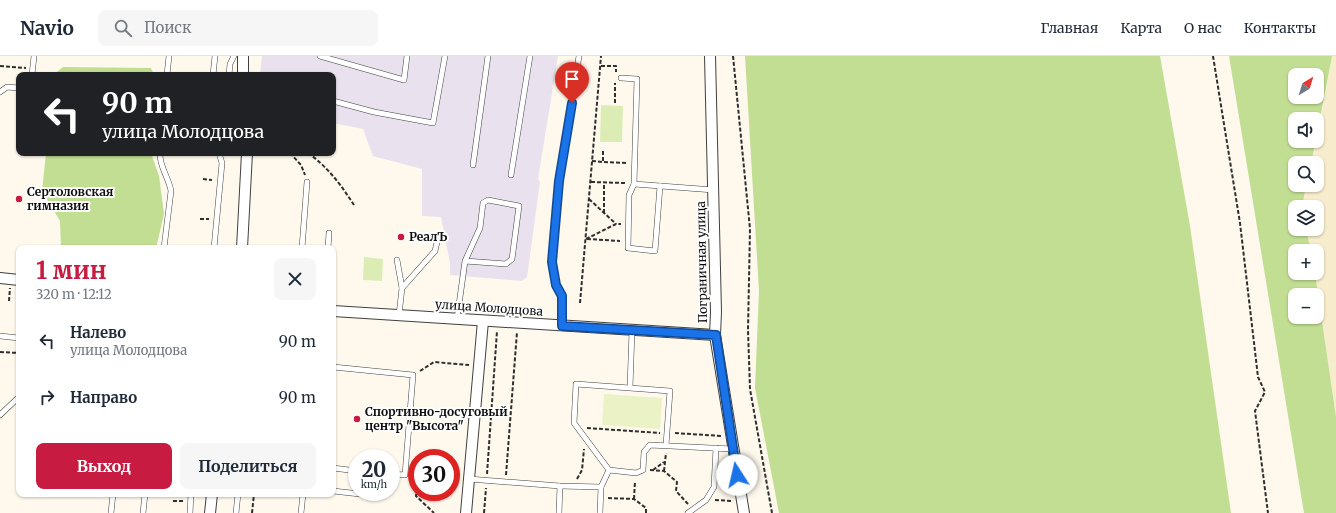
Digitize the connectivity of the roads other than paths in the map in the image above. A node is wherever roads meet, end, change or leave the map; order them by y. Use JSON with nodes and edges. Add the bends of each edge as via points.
{"nodes":[{"id":1,"x":34,"y":56,"type":"edge"},
{"id":2,"x":169,"y":56,"type":"edge"},
{"id":3,"x":215,"y":56,"type":"edge"},
{"id":4,"x":234,"y":56,"type":"edge"},
{"id":5,"x":243,"y":56,"type":"edge"},
{"id":6,"x":320,"y":56,"type":"edge"},
{"id":7,"x":407,"y":56,"type":"edge"},
{"id":8,"x":445,"y":56,"type":"edge"},
{"id":9,"x":488,"y":56,"type":"edge"},
{"id":10,"x":530,"y":56,"type":"edge"},
{"id":11,"x":579,"y":56,"type":"edge"},
{"id":12,"x":710,"y":56,"type":"edge"},
{"id":13,"x":32,"y":72,"type":"edge"},
{"id":14,"x":167,"y":72,"type":"edge"},
{"id":15,"x":213,"y":72,"type":"edge"},
{"id":16,"x":229,"y":72,"type":"edge"},
{"id":17,"x":243,"y":72,"type":"edge"},
{"id":18,"x":621,"y":78,"type":"dead end"},
{"id":19,"x":16,"y":88,"type":"edge"},
{"id":20,"x":0,"y":92,"type":"edge"},
{"id":21,"x":336,"y":102,"type":"edge"},
{"id":22,"x":160,"y":156,"type":"edge"},
{"id":23,"x":220,"y":156,"type":"edge"},
{"id":24,"x":247,"y":156,"type":"edge"},
{"id":25,"x":473,"y":165,"type":"dead end"},
{"id":26,"x":511,"y":176,"type":"dead end"},
{"id":27,"x":306,"y":182,"type":"road end"},
{"id":28,"x":634,"y":184,"type":"junction"},
{"id":29,"x":660,"y":186,"type":"junction"},
{"id":30,"x":714,"y":190,"type":"junction"},
{"id":31,"x":329,"y":233,"type":"dead end"},
{"id":32,"x":438,"y":238,"type":"dead end"},
{"id":33,"x":164,"y":245,"type":"edge"},
{"id":34,"x":214,"y":245,"type":"edge"},
{"id":35,"x":242,"y":245,"type":"edge"},
{"id":36,"x":302,"y":245,"type":"edge"},
{"id":37,"x":328,"y":245,"type":"edge"},
{"id":38,"x":397,"y":260,"type":"dead end"},
{"id":39,"x":465,"y":261,"type":"junction"},
{"id":40,"x":0,"y":278,"type":"edge"},
{"id":41,"x":15,"y":282,"type":"edge"},
{"id":42,"x":402,"y":288,"type":"junction"},
{"id":43,"x":336,"y":311,"type":"edge"},
{"id":44,"x":399,"y":315,"type":"junction"},
{"id":45,"x":457,"y":319,"type":"junction"},
{"id":46,"x":483,"y":321,"type":"junction"},
{"id":47,"x":562,"y":326,"type":"junction"},
{"id":48,"x":632,"y":331,"type":"junction"},
{"id":49,"x":716,"y":335,"type":"junction"},
{"id":50,"x":0,"y":336,"type":"edge"},
{"id":51,"x":16,"y":338,"type":"edge"},
{"id":52,"x":336,"y":367,"type":"edge"},
{"id":53,"x":630,"y":387,"type":"junction"},
{"id":54,"x":16,"y":400,"type":"edge"},
{"id":55,"x":0,"y":415,"type":"edge"},
{"id":56,"x":666,"y":445,"type":"junction"},
{"id":57,"x":716,"y":448,"type":"junction"},
{"id":58,"x":732,"y":449,"type":"junction"},
{"id":59,"x":336,"y":468,"type":"edge"},
{"id":60,"x":348,"y":470,"type":"edge"},
{"id":61,"x":609,"y":470,"type":"junction"},
{"id":62,"x":400,"y":475,"type":"edge"},
{"id":63,"x":469,"y":479,"type":"junction"},
{"id":64,"x":560,"y":486,"type":"junction"},
{"id":65,"x":601,"y":487,"type":"junction"},
{"id":66,"x":336,"y":492,"type":"edge"},
{"id":67,"x":348,"y":493,"type":"edge"},
{"id":68,"x":113,"y":497,"type":"edge"},
{"id":69,"x":145,"y":497,"type":"edge"},
{"id":70,"x":191,"y":497,"type":"edge"},
{"id":71,"x":212,"y":497,"type":"edge"},
{"id":72,"x":238,"y":497,"type":"edge"},
{"id":73,"x":303,"y":497,"type":"edge"},
{"id":74,"x":111,"y":513,"type":"edge"},
{"id":75,"x":143,"y":513,"type":"edge"},
{"id":76,"x":190,"y":513,"type":"edge"},
{"id":77,"x":210,"y":513,"type":"edge"},
{"id":78,"x":236,"y":513,"type":"edge"},
{"id":79,"x":301,"y":513,"type":"edge"},
{"id":80,"x":466,"y":513,"type":"edge"},
{"id":81,"x":558,"y":513,"type":"edge"},
{"id":82,"x":600,"y":513,"type":"edge"},
{"id":83,"x":688,"y":513,"type":"edge"},
{"id":84,"x":744,"y":513,"type":"edge"}],
"edges":[{"from":1,"to":13,"type":"lane"},
{"from":2,"to":14,"type":"lane"},
{"from":3,"to":15,"type":"lane"},
{"from":4,"to":16,"type":"lane"},
{"from":5,"to":17,"type":"street"},
{"from":6,"to":7,"type":"lane","via":[[404,80]]},
{"from":8,"to":21,"type":"lane","via":[[433,123]]},
{"from":9,"to":25,"type":"lane"},
{"from":10,"to":26,"type":"lane"},
{"from":11,"to":47,"type":"lane","via":[[559,181],[552,262],[556,285],[562,296]]},
{"from":12,"to":30,"type":"street","name":"Пограничная улица"},
{"from":18,"to":28,"type":"lane","via":[[637,79]]},
{"from":19,"to":20,"type":"lane","via":[[7,87]]},
{"from":22,"to":33,"type":"lane","via":[[171,191]]},
{"from":23,"to":34,"type":"lane","via":[[222,163]]},
{"from":24,"to":35,"type":"street"},
{"from":27,"to":36,"type":"lane"},
{"from":28,"to":29,"type":"lane"},
{"from":28,"to":29,"type":"lane","via":[[629,195],[628,248],[655,250]]},
{"from":29,"to":30,"type":"lane"},
{"from":30,"to":49,"type":"street","name":"Пограничная улица"},
{"from":31,"to":37,"type":"lane"},
{"from":32,"to":42,"type":"lane","via":[[435,251]]},
{"from":38,"to":42,"type":"lane"},
{"from":39,"to":39,"type":"lane","via":[[506,264],[510,262],[519,206],[485,201],[480,228]]},
{"from":39,"to":45,"type":"lane"},
{"from":40,"to":41,"type":"street"},
{"from":42,"to":44,"type":"lane"},
{"from":43,"to":44,"type":"street","name":"улица Молодцова"},
{"from":44,"to":45,"type":"street","name":"улица Молодцова"},
{"from":45,"to":46,"type":"street","name":"улица Молодцова"},
{"from":46,"to":47,"type":"street","name":"улица Молодцова"},
{"from":46,"to":63,"type":"street"},
{"from":47,"to":48,"type":"street","name":"улица Молодцова"},
{"from":48,"to":49,"type":"street","name":"улица Молодцова"},
{"from":48,"to":53,"type":"lane"},
{"from":49,"to":58,"type":"street","name":"Пограничная улица"},
{"from":50,"to":51,"type":"lane"},
{"from":52,"to":62,"type":"lane","via":[[414,374],[405,475]]},
{"from":53,"to":56,"type":"lane","via":[[670,391]]},
{"from":53,"to":61,"type":"lane","via":[[576,384],[574,423]]},
{"from":54,"to":55,"type":"lane"},
{"from":56,"to":57,"type":"lane"},
{"from":56,"to":61,"type":"lane","via":[[650,445],[644,452],[643,470],[636,473]]},
{"from":57,"to":58,"type":"lane"},
{"from":57,"to":83,"type":"lane","via":[[714,487],[706,500]]},
{"from":58,"to":84,"type":"street","name":"Пограничная улица"},
{"from":59,"to":60,"type":"lane"},
{"from":61,"to":65,"type":"lane"},
{"from":63,"to":64,"type":"lane"},
{"from":63,"to":80,"type":"street"},
{"from":64,"to":65,"type":"lane"},
{"from":64,"to":81,"type":"lane"},
{"from":65,"to":82,"type":"lane"},
{"from":66,"to":67,"type":"lane"},
{"from":68,"to":74,"type":"lane"},
{"from":69,"to":75,"type":"lane"},
{"from":70,"to":76,"type":"lane"},
{"from":71,"to":77,"type":"street"},
{"from":72,"to":78,"type":"lane"},
{"from":73,"to":79,"type":"lane"}]}
